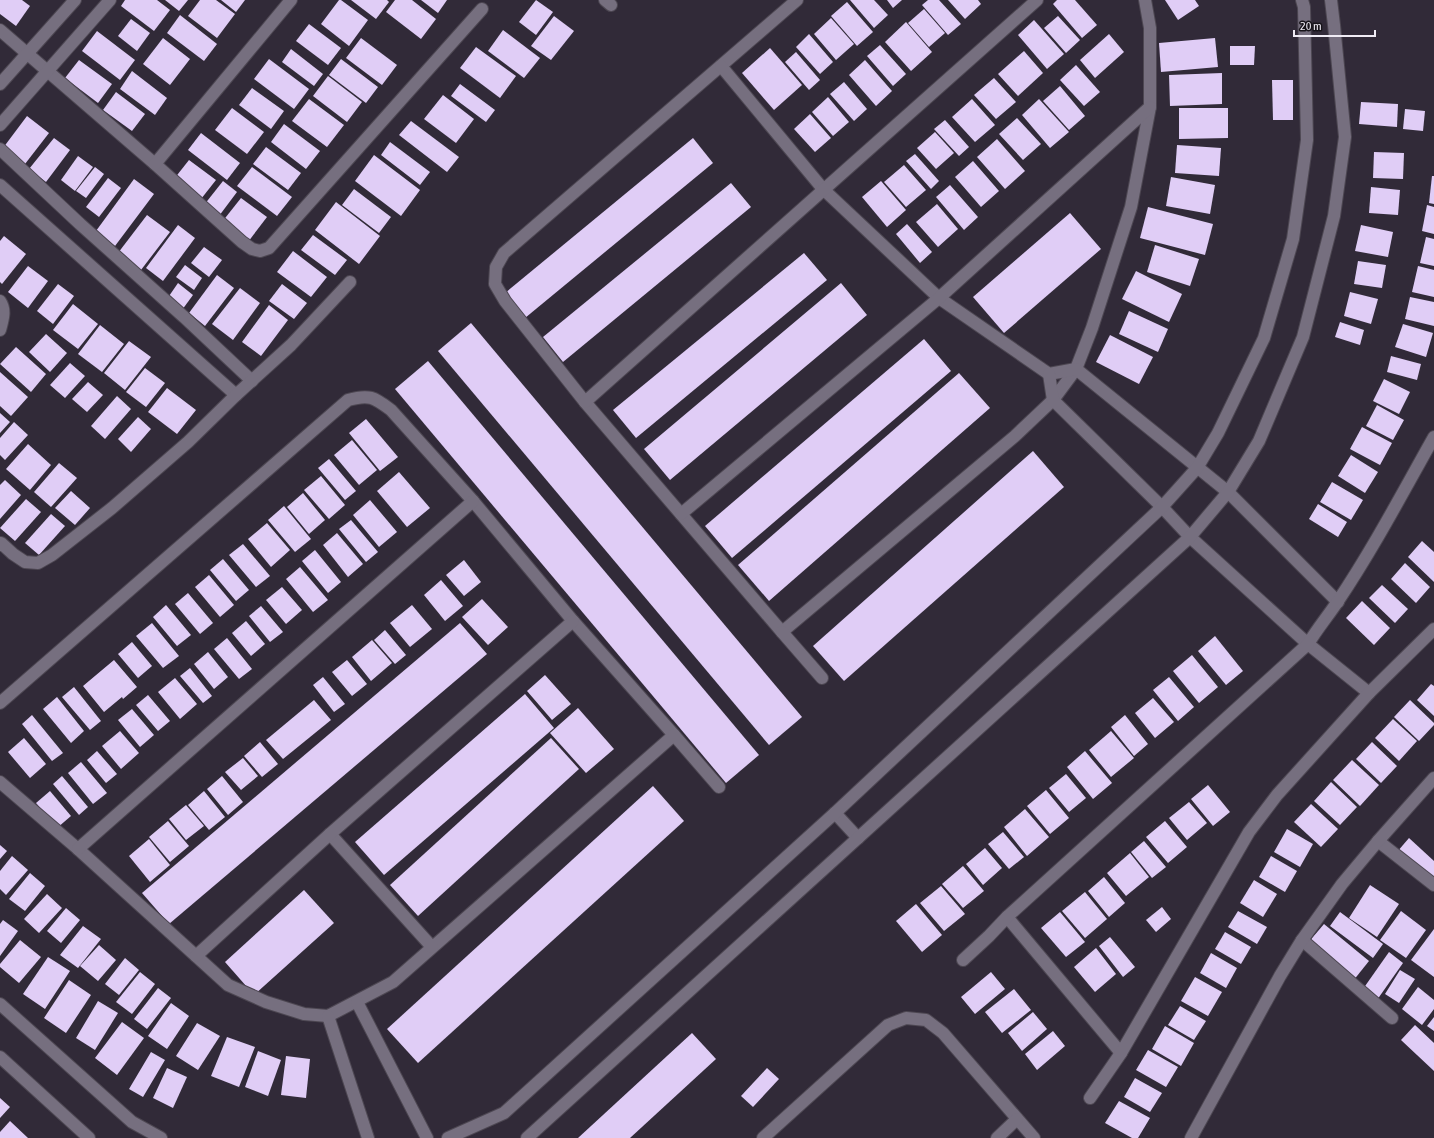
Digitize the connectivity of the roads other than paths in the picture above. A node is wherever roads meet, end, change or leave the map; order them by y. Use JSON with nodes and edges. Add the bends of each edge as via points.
{"nodes":[{"id":1,"x":75,"y":0,"type":"edge"},
{"id":2,"x":110,"y":0,"type":"edge"},
{"id":3,"x":291,"y":0,"type":"edge"},
{"id":4,"x":797,"y":0,"type":"edge"},
{"id":5,"x":1037,"y":0,"type":"edge"},
{"id":6,"x":1146,"y":0,"type":"edge"},
{"id":7,"x":1331,"y":0,"type":"edge"},
{"id":8,"x":1303,"y":4,"type":"edge"},
{"id":9,"x":482,"y":8,"type":"dead end"},
{"id":10,"x":0,"y":30,"type":"edge"},
{"id":11,"x":27,"y":54,"type":"junction"},
{"id":12,"x":721,"y":66,"type":"junction"},
{"id":13,"x":47,"y":71,"type":"junction"},
{"id":14,"x":0,"y":84,"type":"edge"},
{"id":15,"x":1150,"y":107,"type":"junction"},
{"id":16,"x":0,"y":125,"type":"edge"},
{"id":17,"x":0,"y":149,"type":"edge"},
{"id":18,"x":155,"y":164,"type":"junction"},
{"id":19,"x":0,"y":185,"type":"edge"},
{"id":20,"x":823,"y":189,"type":"junction"},
{"id":21,"x":350,"y":282,"type":"dead end"},
{"id":22,"x":939,"y":298,"type":"junction"},
{"id":23,"x":0,"y":300,"type":"edge"},
{"id":24,"x":0,"y":330,"type":"edge"},
{"id":25,"x":1076,"y":369,"type":"junction"},
{"id":26,"x":1050,"y":374,"type":"junction"},
{"id":27,"x":252,"y":381,"type":"junction"},
{"id":28,"x":236,"y":395,"type":"junction"},
{"id":29,"x":1053,"y":400,"type":"junction"},
{"id":30,"x":585,"y":402,"type":"junction"},
{"id":31,"x":1434,"y":437,"type":"edge"},
{"id":32,"x":1197,"y":468,"type":"junction"},
{"id":33,"x":1228,"y":492,"type":"junction"},
{"id":34,"x":473,"y":501,"type":"junction"},
{"id":35,"x":1162,"y":507,"type":"junction"},
{"id":36,"x":681,"y":514,"type":"junction"},
{"id":37,"x":1190,"y":537,"type":"junction"},
{"id":38,"x":0,"y":543,"type":"edge"},
{"id":39,"x":1338,"y":602,"type":"junction"},
{"id":40,"x":573,"y":621,"type":"junction"},
{"id":41,"x":1434,"y":629,"type":"edge"},
{"id":42,"x":782,"y":632,"type":"junction"},
{"id":43,"x":1308,"y":644,"type":"junction"},
{"id":44,"x":822,"y":678,"type":"dead end"},
{"id":45,"x":1369,"y":693,"type":"junction"},
{"id":46,"x":0,"y":704,"type":"edge"},
{"id":47,"x":674,"y":736,"type":"junction"},
{"id":48,"x":1434,"y":778,"type":"edge"},
{"id":49,"x":0,"y":782,"type":"edge"},
{"id":50,"x":719,"y":787,"type":"dead end"},
{"id":51,"x":835,"y":813,"type":"junction"},
{"id":52,"x":330,"y":834,"type":"junction"},
{"id":53,"x":858,"y":838,"type":"junction"},
{"id":54,"x":1378,"y":841,"type":"junction"},
{"id":55,"x":78,"y":849,"type":"junction"},
{"id":56,"x":1434,"y":885,"type":"edge"},
{"id":57,"x":1007,"y":917,"type":"junction"},
{"id":58,"x":1302,"y":940,"type":"junction"},
{"id":59,"x":432,"y":947,"type":"junction"},
{"id":60,"x":196,"y":956,"type":"junction"},
{"id":61,"x":963,"y":960,"type":"dead end"},
{"id":62,"x":357,"y":1002,"type":"junction"},
{"id":63,"x":0,"y":1004,"type":"edge"},
{"id":64,"x":328,"y":1016,"type":"junction"},
{"id":65,"x":1392,"y":1018,"type":"dead end"},
{"id":66,"x":1121,"y":1053,"type":"junction"},
{"id":67,"x":0,"y":1057,"type":"edge"},
{"id":68,"x":1090,"y":1098,"type":"dead end"},
{"id":69,"x":1017,"y":1119,"type":"junction"},
{"id":70,"x":157,"y":1137,"type":"edge"},
{"id":71,"x":89,"y":1138,"type":"edge"},
{"id":72,"x":368,"y":1138,"type":"edge"},
{"id":73,"x":427,"y":1138,"type":"edge"},
{"id":74,"x":448,"y":1138,"type":"edge"},
{"id":75,"x":527,"y":1138,"type":"edge"},
{"id":76,"x":763,"y":1138,"type":"edge"},
{"id":77,"x":997,"y":1138,"type":"edge"},
{"id":78,"x":1034,"y":1138,"type":"edge"},
{"id":79,"x":1190,"y":1138,"type":"edge"}],
"edges":[{"from":1,"to":11,"type":"street"},
{"from":2,"to":13,"type":"street"},
{"from":3,"to":18,"type":"street"},
{"from":4,"to":12,"type":"street"},
{"from":5,"to":20,"type":"street"},
{"from":6,"to":15,"type":"street","via":[[1150,28]]},
{"from":7,"to":33,"type":"street","via":[[1345,137],[1334,216],[1303,337],[1258,441]]},
{"from":8,"to":32,"type":"street","via":[[1307,140],[1293,239],[1264,338],[1218,433]]},
{"from":9,"to":18,"type":"street","via":[[268,248],[260,252],[242,242]]},
{"from":10,"to":11,"type":"street"},
{"from":11,"to":13,"type":"street"},
{"from":11,"to":14,"type":"street"},
{"from":12,"to":20,"type":"street"},
{"from":12,"to":30,"type":"street","via":[[504,253],[496,268],[495,284],[505,301]]},
{"from":13,"to":16,"type":"street"},
{"from":13,"to":18,"type":"street"},
{"from":15,"to":22,"type":"street"},
{"from":15,"to":25,"type":"street","via":[[1131,207]]},
{"from":17,"to":27,"type":"street"},
{"from":19,"to":28,"type":"street"},
{"from":20,"to":22,"type":"street"},
{"from":20,"to":30,"type":"street"},
{"from":21,"to":27,"type":"street","via":[[291,345]]},
{"from":22,"to":26,"type":"street"},
{"from":22,"to":36,"type":"street"},
{"from":23,"to":24,"type":"street","via":[[4,307],[4,318]]},
{"from":25,"to":26,"type":"street"},
{"from":25,"to":29,"type":"street"},
{"from":25,"to":32,"type":"street"},
{"from":26,"to":29,"type":"street"},
{"from":27,"to":28,"type":"street"},
{"from":28,"to":38,"type":"street","via":[[188,442],[112,508],[52,555],[38,563],[25,562]]},
{"from":29,"to":35,"type":"street"},
{"from":29,"to":42,"type":"street","via":[[1015,436]]},
{"from":30,"to":36,"type":"street"},
{"from":31,"to":39,"type":"street"},
{"from":32,"to":33,"type":"street"},
{"from":32,"to":35,"type":"street"},
{"from":33,"to":37,"type":"street"},
{"from":33,"to":39,"type":"street"},
{"from":34,"to":40,"type":"street"},
{"from":34,"to":46,"type":"street","via":[[391,410],[378,400],[362,396],[348,400]]},
{"from":34,"to":55,"type":"street"},
{"from":35,"to":37,"type":"street"},
{"from":35,"to":51,"type":"street"},
{"from":36,"to":42,"type":"street"},
{"from":37,"to":43,"type":"street"},
{"from":37,"to":53,"type":"street"},
{"from":39,"to":43,"type":"street"},
{"from":40,"to":47,"type":"street"},
{"from":40,"to":52,"type":"street"},
{"from":41,"to":45,"type":"street"},
{"from":42,"to":44,"type":"street"},
{"from":43,"to":45,"type":"street"},
{"from":43,"to":57,"type":"street"},
{"from":45,"to":66,"type":"street","via":[[1277,795],[1249,832]]},
{"from":47,"to":50,"type":"street"},
{"from":47,"to":59,"type":"street"},
{"from":48,"to":54,"type":"street"},
{"from":49,"to":55,"type":"street"},
{"from":51,"to":53,"type":"street"},
{"from":51,"to":74,"type":"street","via":[[504,1113]]},
{"from":52,"to":59,"type":"street"},
{"from":52,"to":60,"type":"street"},
{"from":53,"to":75,"type":"street"},
{"from":54,"to":56,"type":"street"},
{"from":54,"to":58,"type":"street","via":[[1342,884]]},
{"from":55,"to":60,"type":"street"},
{"from":57,"to":61,"type":"street"},
{"from":57,"to":66,"type":"street"},
{"from":58,"to":65,"type":"street"},
{"from":58,"to":79,"type":"street"},
{"from":59,"to":62,"type":"street","via":[[394,982]]},
{"from":60,"to":64,"type":"street","via":[[228,985],[260,1000],[304,1014]]},
{"from":62,"to":64,"type":"street"},
{"from":62,"to":73,"type":"street"},
{"from":63,"to":70,"type":"street","via":[[132,1122]]},
{"from":64,"to":72,"type":"street"},
{"from":66,"to":68,"type":"street"},
{"from":67,"to":71,"type":"street"},
{"from":69,"to":76,"type":"street","via":[[943,1034],[926,1020],[906,1018],[888,1025]]},
{"from":69,"to":77,"type":"street"},
{"from":69,"to":78,"type":"street"}]}
